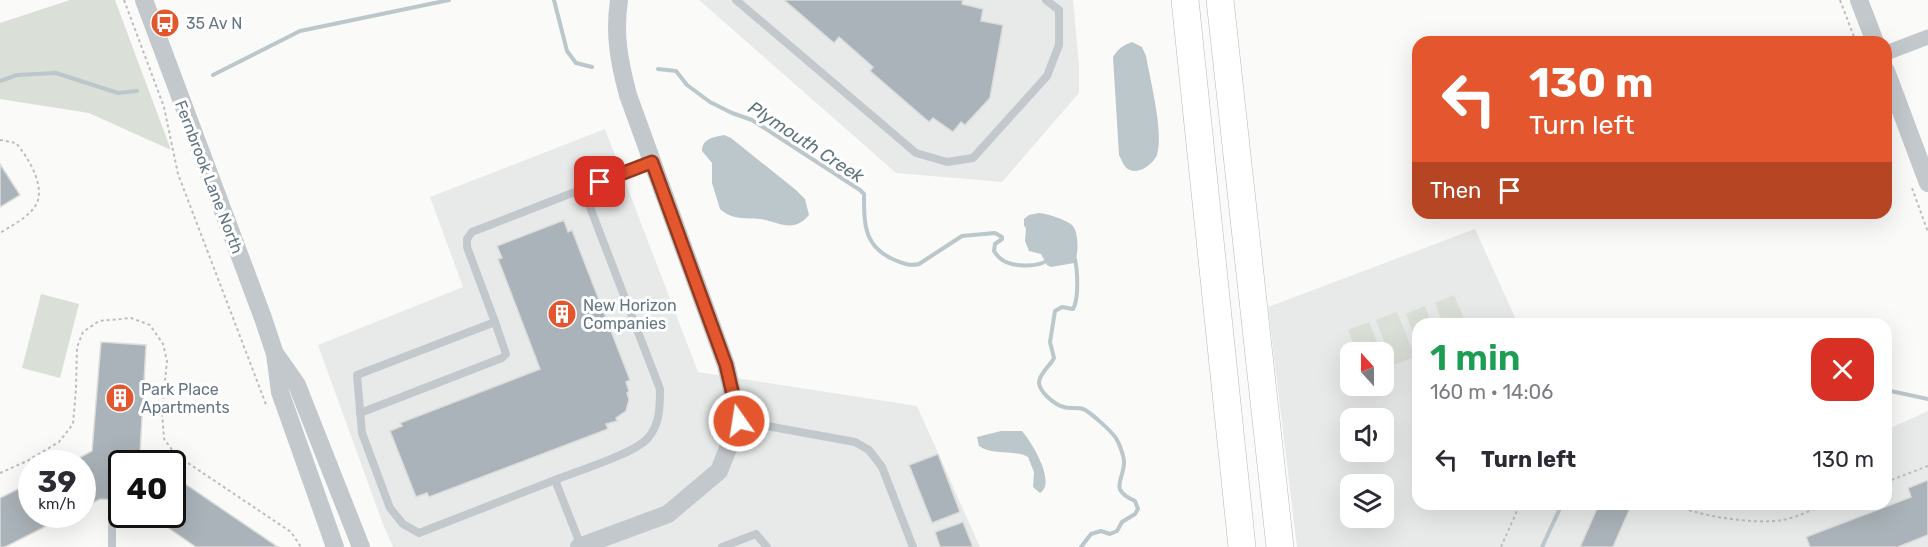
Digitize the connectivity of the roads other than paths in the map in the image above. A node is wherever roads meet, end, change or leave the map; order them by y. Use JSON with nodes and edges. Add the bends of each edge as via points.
{"nodes":[{"id":1,"x":144,"y":0,"type":"edge"},
{"id":2,"x":619,"y":0,"type":"edge"},
{"id":3,"x":736,"y":0,"type":"edge"},
{"id":4,"x":1046,"y":0,"type":"edge"},
{"id":5,"x":1185,"y":0,"type":"edge"},
{"id":6,"x":1221,"y":0,"type":"edge"},
{"id":7,"x":1859,"y":0,"type":"edge"},
{"id":8,"x":1873,"y":36,"type":"edge"},
{"id":9,"x":1928,"y":37,"type":"edge"},
{"id":10,"x":1892,"y":51,"type":"edge"},
{"id":11,"x":1892,"y":87,"type":"edge"},
{"id":12,"x":652,"y":162,"type":"junction"},
{"id":13,"x":1928,"y":183,"type":"edge"},
{"id":14,"x":583,"y":189,"type":"junction"},
{"id":15,"x":495,"y":322,"type":"junction"},
{"id":16,"x":275,"y":354,"type":"junction"},
{"id":17,"x":360,"y":413,"type":"junction"},
{"id":18,"x":739,"y":421,"type":"junction"},
{"id":19,"x":555,"y":480,"type":"junction"},
{"id":20,"x":112,"y":528,"type":"edge"},
{"id":21,"x":112,"y":547,"type":"edge"},
{"id":22,"x":335,"y":547,"type":"edge"},
{"id":23,"x":361,"y":547,"type":"edge"},
{"id":24,"x":580,"y":547,"type":"edge"},
{"id":25,"x":722,"y":547,"type":"edge"},
{"id":26,"x":766,"y":547,"type":"edge"},
{"id":27,"x":913,"y":547,"type":"edge"},
{"id":28,"x":1242,"y":547,"type":"edge"},
{"id":29,"x":1280,"y":547,"type":"edge"}],
"edges":[{"from":1,"to":16,"type":"street","name":"Fernbrook Lane North"},
{"from":2,"to":12,"type":"street","via":[[619,62]]},
{"from":3,"to":4,"type":"lane","via":[[916,153],[947,162],[973,158],[1047,76],[1059,45],[1059,10]]},
{"from":5,"to":28,"type":"highway"},
{"from":6,"to":29,"type":"highway"},
{"from":7,"to":8,"type":"street"},
{"from":9,"to":10,"type":"street"},
{"from":11,"to":13,"type":"street"},
{"from":12,"to":14,"type":"lane"},
{"from":12,"to":18,"type":"street","via":[[726,365]]},
{"from":14,"to":15,"type":"lane","via":[[472,232],[467,239],[466,247]]},
{"from":14,"to":19,"type":"lane","via":[[660,389],[660,409],[647,439],[634,448]]},
{"from":15,"to":17,"type":"lane","via":[[357,375]]},
{"from":15,"to":17,"type":"lane","via":[[506,354],[502,358]]},
{"from":16,"to":22,"type":"street","name":"Fernbrook Lane North","via":[[279,392]]},
{"from":16,"to":23,"type":"street","name":"Fernbrook Lane North","via":[[297,385]]},
{"from":17,"to":19,"type":"lane","via":[[362,433],[390,508],[403,524],[419,532]]},
{"from":18,"to":24,"type":"street","via":[[719,471],[668,514]]},
{"from":18,"to":27,"type":"lane","via":[[855,442],[869,450],[882,467]]},
{"from":19,"to":24,"type":"lane"},
{"from":20,"to":21,"type":"lane"},
{"from":25,"to":26,"type":"lane","via":[[756,534]]}]}
